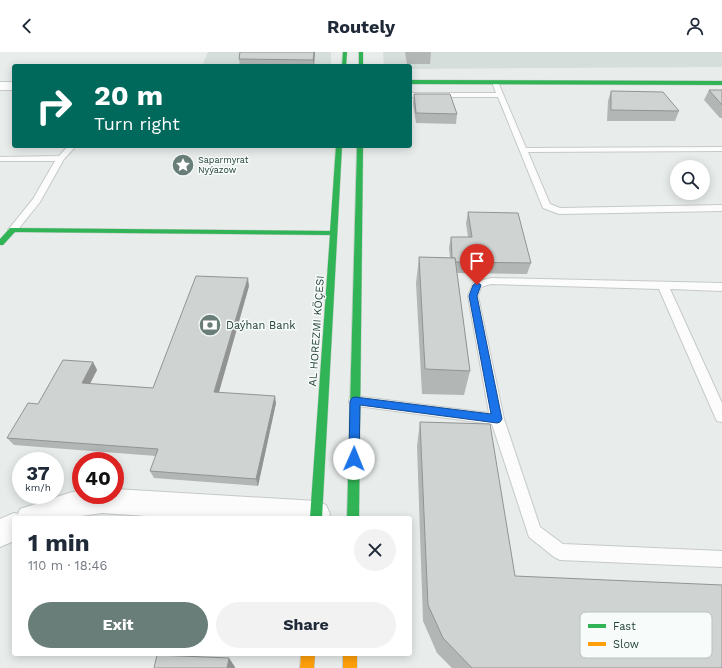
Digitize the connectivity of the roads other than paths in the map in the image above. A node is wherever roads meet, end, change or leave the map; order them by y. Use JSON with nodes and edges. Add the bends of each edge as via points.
{"nodes":[{"id":1,"x":345,"y":52,"type":"edge"},
{"id":2,"x":361,"y":52,"type":"edge"},
{"id":3,"x":344,"y":64,"type":"edge"},
{"id":4,"x":361,"y":64,"type":"edge"},
{"id":5,"x":412,"y":82,"type":"edge"},
{"id":6,"x":495,"y":82,"type":"junction"},
{"id":7,"x":722,"y":83,"type":"edge"},
{"id":8,"x":0,"y":86,"type":"edge"},
{"id":9,"x":12,"y":86,"type":"edge"},
{"id":10,"x":500,"y":94,"type":"junction"},
{"id":11,"x":412,"y":95,"type":"edge"},
{"id":12,"x":70,"y":148,"type":"edge"},
{"id":13,"x":339,"y":148,"type":"edge"},
{"id":14,"x":360,"y":148,"type":"edge"},
{"id":15,"x":722,"y":149,"type":"edge"},
{"id":16,"x":522,"y":150,"type":"junction"},
{"id":17,"x":61,"y":158,"type":"junction"},
{"id":18,"x":0,"y":159,"type":"edge"},
{"id":19,"x":722,"y":208,"type":"edge"},
{"id":20,"x":13,"y":230,"type":"junction"},
{"id":21,"x":334,"y":233,"type":"junction"},
{"id":22,"x":0,"y":243,"type":"edge"},
{"id":23,"x":663,"y":286,"type":"junction"},
{"id":24,"x":722,"y":287,"type":"edge"},
{"id":25,"x":355,"y":401,"type":"junction"},
{"id":26,"x":722,"y":417,"type":"edge"},
{"id":27,"x":497,"y":419,"type":"junction"},
{"id":28,"x":36,"y":516,"type":"edge"},
{"id":29,"x":316,"y":516,"type":"edge"},
{"id":30,"x":353,"y":516,"type":"edge"},
{"id":31,"x":12,"y":527,"type":"edge"},
{"id":32,"x":0,"y":534,"type":"edge"},
{"id":33,"x":722,"y":559,"type":"edge"},
{"id":34,"x":308,"y":656,"type":"edge"},
{"id":35,"x":350,"y":656,"type":"edge"},
{"id":36,"x":307,"y":668,"type":"edge"},
{"id":37,"x":350,"y":668,"type":"edge"}],
"edges":[{"from":1,"to":3,"type":"street"},
{"from":2,"to":4,"type":"street"},
{"from":5,"to":6,"type":"street"},
{"from":6,"to":7,"type":"street"},
{"from":6,"to":10,"type":"lane"},
{"from":8,"to":9,"type":"street"},
{"from":10,"to":11,"type":"lane"},
{"from":10,"to":16,"type":"lane"},
{"from":12,"to":17,"type":"lane"},
{"from":13,"to":21,"type":"street","name":"AL HOREZMI KÖÇESI"},
{"from":14,"to":25,"type":"street"},
{"from":15,"to":16,"type":"lane"},
{"from":16,"to":19,"type":"lane","via":[[546,206],[559,211]]},
{"from":17,"to":18,"type":"lane"},
{"from":17,"to":20,"type":"lane","via":[[37,200]]},
{"from":20,"to":21,"type":"street"},
{"from":20,"to":22,"type":"street"},
{"from":21,"to":29,"type":"street","name":"AL HOREZMI KÖÇESI"},
{"from":23,"to":24,"type":"lane"},
{"from":23,"to":26,"type":"lane"},
{"from":23,"to":27,"type":"lane","via":[[491,281],[477,285],[473,296]]},
{"from":25,"to":27,"type":"lane"},
{"from":25,"to":30,"type":"street"},
{"from":27,"to":33,"type":"lane","via":[[534,532],[560,552]]},
{"from":28,"to":29,"type":"street","via":[[72,504],[102,501]]},
{"from":31,"to":32,"type":"street"},
{"from":34,"to":36,"type":"street"},
{"from":35,"to":37,"type":"street"}]}
